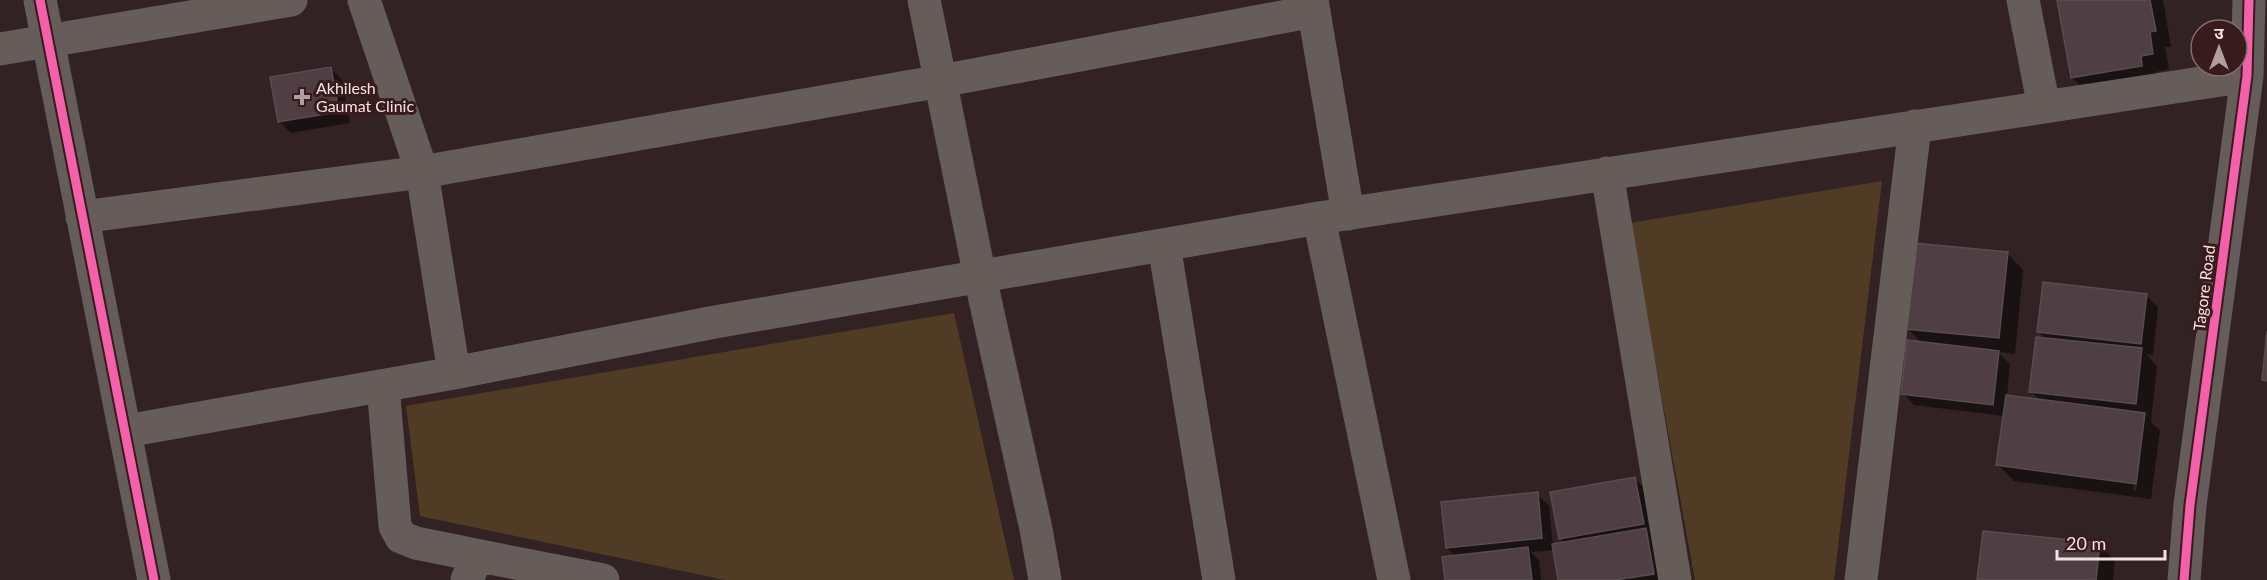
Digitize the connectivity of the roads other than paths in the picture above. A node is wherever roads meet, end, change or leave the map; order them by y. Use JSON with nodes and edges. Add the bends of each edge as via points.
{"nodes":[{"id":1,"x":40,"y":0,"type":"edge"},
{"id":2,"x":291,"y":0,"type":"edge"},
{"id":3,"x":364,"y":0,"type":"edge"},
{"id":4,"x":924,"y":0,"type":"edge"},
{"id":5,"x":2023,"y":0,"type":"edge"},
{"id":6,"x":2249,"y":0,"type":"edge"},
{"id":7,"x":1313,"y":5,"type":"edge"},
{"id":8,"x":2249,"y":18,"type":"edge"},
{"id":9,"x":47,"y":41,"type":"junction"},
{"id":10,"x":0,"y":49,"type":"edge"},
{"id":11,"x":2234,"y":78,"type":"edge"},
{"id":12,"x":2247,"y":78,"type":"edge"},
{"id":13,"x":941,"y":81,"type":"junction"},
{"id":14,"x":2044,"y":107,"type":"junction"},
{"id":15,"x":1915,"y":126,"type":"junction"},
{"id":16,"x":422,"y":172,"type":"junction"},
{"id":17,"x":1607,"y":173,"type":"junction"},
{"id":18,"x":1333,"y":216,"type":"junction"},
{"id":19,"x":82,"y":217,"type":"junction"},
{"id":20,"x":1164,"y":245,"type":"junction"},
{"id":21,"x":980,"y":277,"type":"junction"},
{"id":22,"x":454,"y":373,"type":"junction"},
{"id":23,"x":383,"y":386,"type":"junction"},
{"id":24,"x":126,"y":431,"type":"junction"},
{"id":25,"x":476,"y":568,"type":"edge"},
{"id":26,"x":154,"y":580,"type":"edge"},
{"id":27,"x":603,"y":580,"type":"edge"},
{"id":28,"x":1045,"y":580,"type":"edge"},
{"id":29,"x":1219,"y":580,"type":"edge"},
{"id":30,"x":1394,"y":580,"type":"edge"},
{"id":31,"x":1675,"y":580,"type":"edge"},
{"id":32,"x":1861,"y":580,"type":"edge"},
{"id":33,"x":2184,"y":580,"type":"edge"}],
"edges":[{"from":1,"to":9,"type":"street"},
{"from":2,"to":9,"type":"street"},
{"from":3,"to":16,"type":"street"},
{"from":4,"to":13,"type":"street"},
{"from":5,"to":14,"type":"street"},
{"from":6,"to":8,"type":"street","name":"Tagore Road"},
{"from":7,"to":13,"type":"street"},
{"from":7,"to":18,"type":"street"},
{"from":9,"to":10,"type":"street"},
{"from":9,"to":19,"type":"street"},
{"from":11,"to":14,"type":"street"},
{"from":12,"to":33,"type":"street","name":"Tagore Road","via":[[2190,505]]},
{"from":13,"to":16,"type":"street"},
{"from":13,"to":21,"type":"street"},
{"from":14,"to":15,"type":"street"},
{"from":15,"to":17,"type":"street"},
{"from":15,"to":32,"type":"street"},
{"from":16,"to":19,"type":"street"},
{"from":16,"to":22,"type":"street"},
{"from":17,"to":18,"type":"street"},
{"from":17,"to":31,"type":"street"},
{"from":18,"to":20,"type":"street"},
{"from":18,"to":30,"type":"street"},
{"from":19,"to":24,"type":"street"},
{"from":20,"to":21,"type":"street"},
{"from":20,"to":29,"type":"street"},
{"from":21,"to":22,"type":"street","via":[[715,322]]},
{"from":21,"to":28,"type":"street"},
{"from":22,"to":23,"type":"street"},
{"from":23,"to":24,"type":"street"},
{"from":23,"to":25,"type":"street","via":[[394,526],[401,537]]},
{"from":24,"to":26,"type":"street"},
{"from":25,"to":27,"type":"street"}]}
